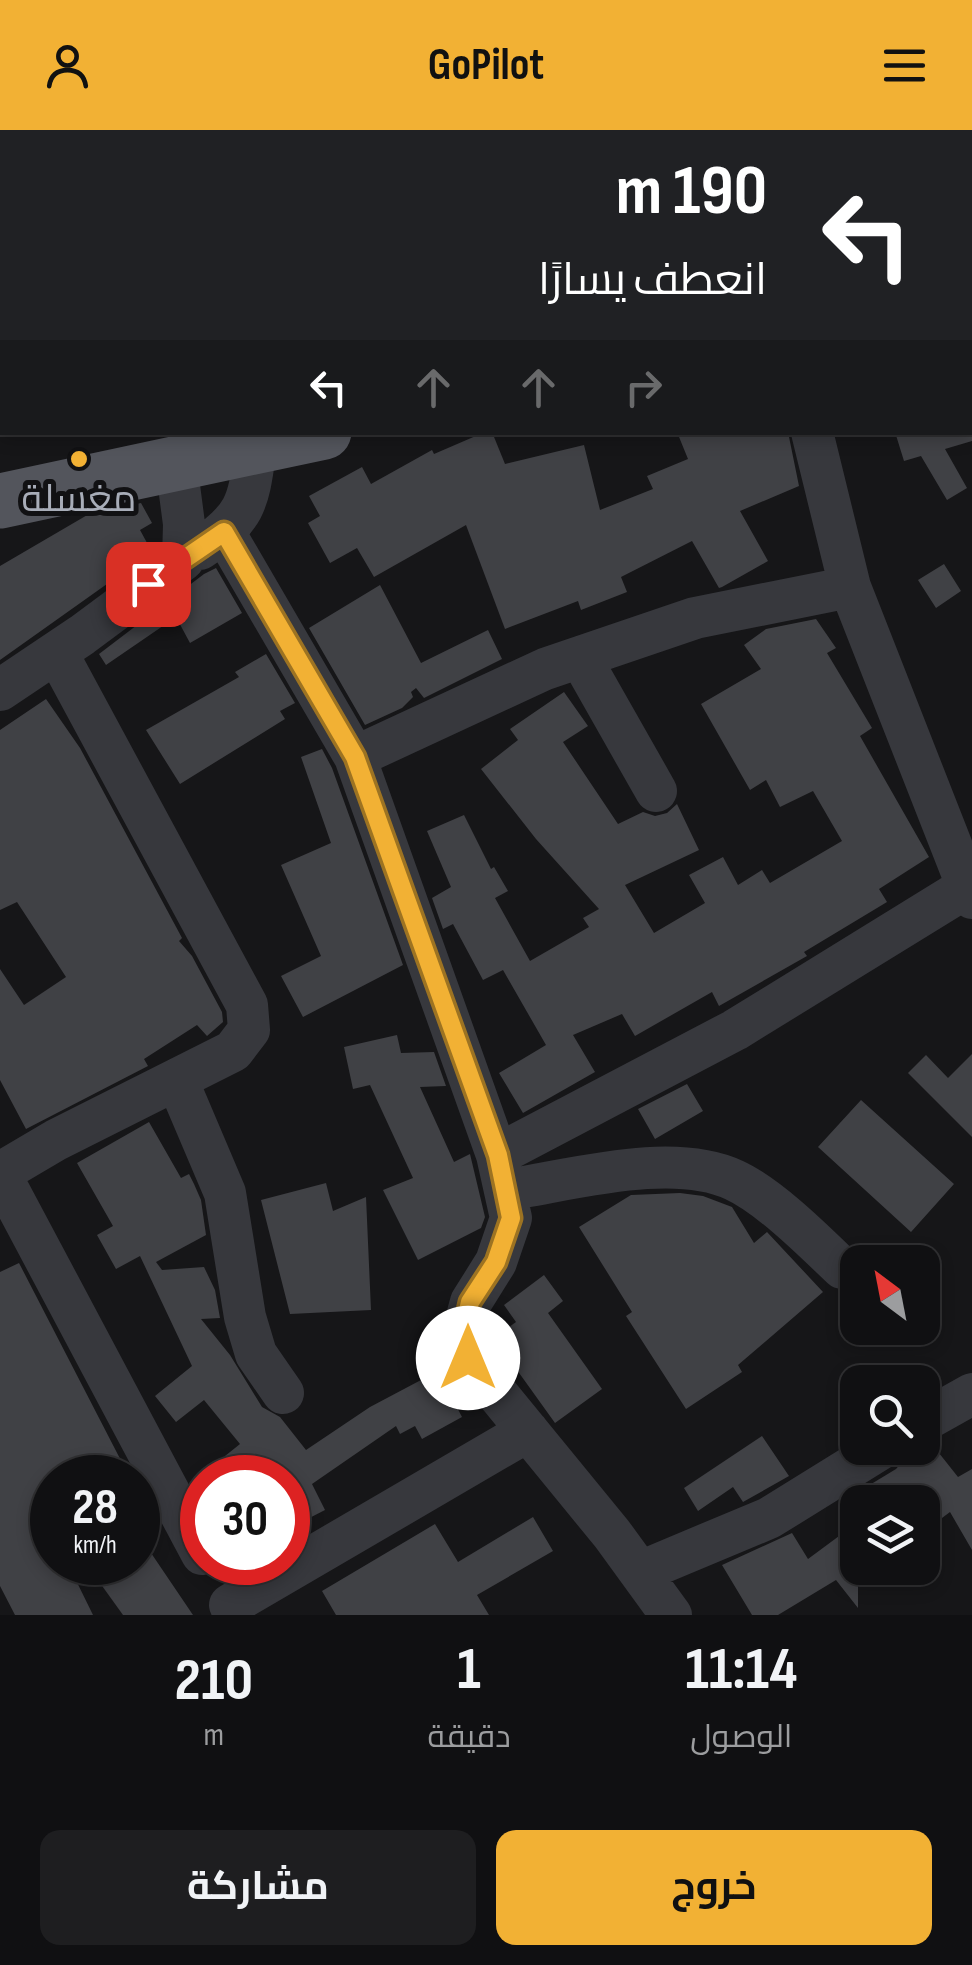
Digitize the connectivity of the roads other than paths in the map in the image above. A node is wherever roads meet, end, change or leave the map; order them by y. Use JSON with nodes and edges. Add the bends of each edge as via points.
{"nodes":[{"id":1,"x":310,"y":435,"type":"edge"},
{"id":2,"x":813,"y":435,"type":"edge"},
{"id":3,"x":256,"y":447,"type":"junction"},
{"id":4,"x":176,"y":463,"type":"junction"},
{"id":5,"x":0,"y":501,"type":"edge"},
{"id":6,"x":224,"y":532,"type":"junction"},
{"id":7,"x":183,"y":560,"type":"junction"},
{"id":8,"x":850,"y":588,"type":"junction"},
{"id":9,"x":57,"y":652,"type":"junction"},
{"id":10,"x":580,"y":657,"type":"junction"},
{"id":11,"x":0,"y":690,"type":"edge"},
{"id":12,"x":355,"y":757,"type":"junction"},
{"id":13,"x":656,"y":791,"type":"dead end"},
{"id":14,"x":970,"y":890,"type":"edge"},
{"id":15,"x":177,"y":1080,"type":"junction"},
{"id":16,"x":501,"y":1173,"type":"junction"},
{"id":17,"x":0,"y":1174,"type":"edge"},
{"id":18,"x":840,"y":1266,"type":"edge"},
{"id":19,"x":284,"y":1393,"type":"dead end"},
{"id":20,"x":972,"y":1394,"type":"edge"},
{"id":21,"x":940,"y":1412,"type":"edge"},
{"id":22,"x":528,"y":1430,"type":"junction"},
{"id":23,"x":855,"y":1465,"type":"edge"},
{"id":24,"x":180,"y":1513,"type":"edge"},
{"id":25,"x":640,"y":1572,"type":"junction"},
{"id":26,"x":219,"y":1585,"type":"edge"},
{"id":27,"x":232,"y":1610,"type":"edge"},
{"id":28,"x":671,"y":1615,"type":"edge"}],
"edges":[{"from":1,"to":3,"type":"main road"},
{"from":2,"to":8,"type":"street"},
{"from":3,"to":4,"type":"main road"},
{"from":3,"to":6,"type":"street","via":[[243,511]]},
{"from":4,"to":5,"type":"main road"},
{"from":4,"to":7,"type":"street"},
{"from":6,"to":7,"type":"street"},
{"from":6,"to":12,"type":"street"},
{"from":7,"to":9,"type":"street"},
{"from":8,"to":10,"type":"street","via":[[694,618]]},
{"from":8,"to":14,"type":"street"},
{"from":9,"to":11,"type":"street"},
{"from":9,"to":15,"type":"street","via":[[247,1004],[249,1030],[233,1051]]},
{"from":10,"to":12,"type":"street"},
{"from":10,"to":13,"type":"street"},
{"from":12,"to":16,"type":"street"},
{"from":14,"to":16,"type":"street"},
{"from":15,"to":17,"type":"street"},
{"from":15,"to":19,"type":"street","via":[[225,1194],[256,1354]]},
{"from":16,"to":18,"type":"street","via":[[688,1166],[735,1180],[802,1228]]},
{"from":16,"to":22,"type":"street","via":[[511,1218],[464,1328],[468,1358]]},
{"from":17,"to":24,"type":"street"},
{"from":20,"to":21,"type":"street"},
{"from":22,"to":25,"type":"street"},
{"from":22,"to":27,"type":"street"},
{"from":23,"to":25,"type":"street","via":[[769,1518]]},
{"from":25,"to":28,"type":"street"},
{"from":26,"to":27,"type":"street"}]}
